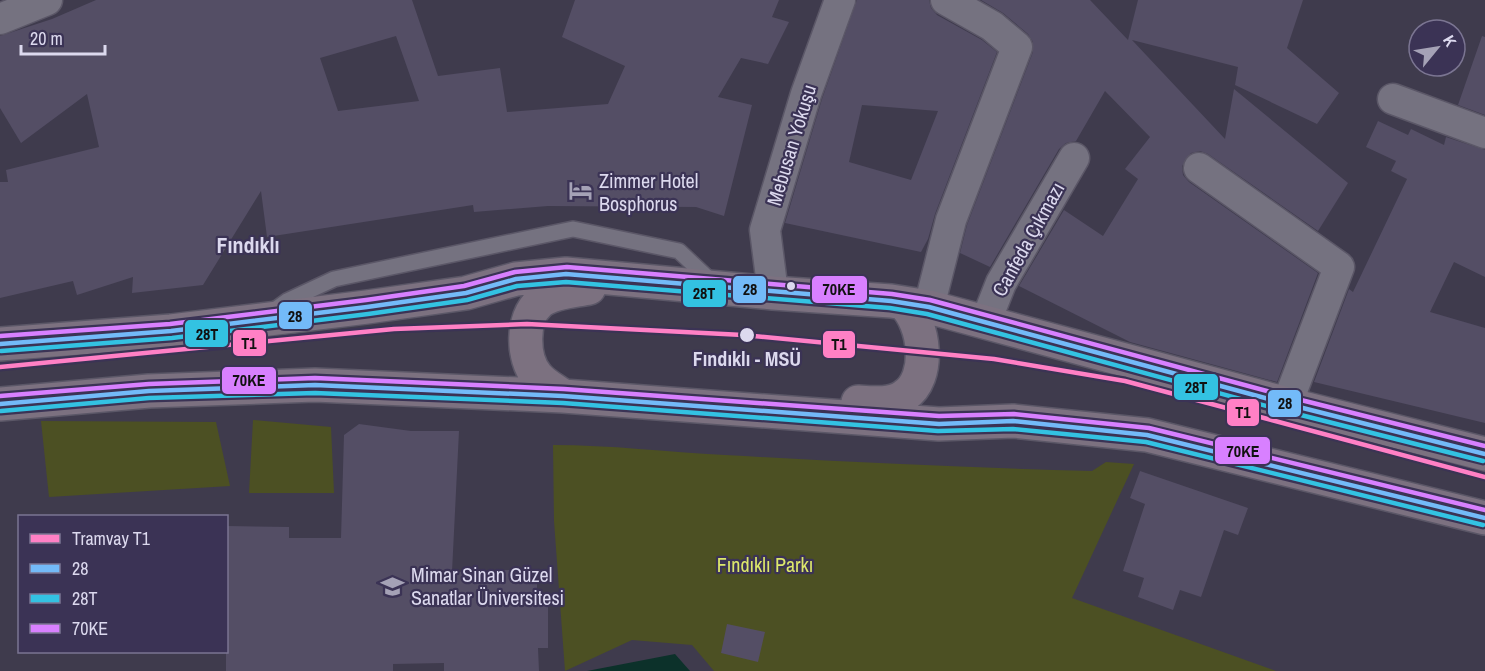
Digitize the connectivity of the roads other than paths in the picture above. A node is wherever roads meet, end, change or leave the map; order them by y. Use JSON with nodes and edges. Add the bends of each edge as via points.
{"nodes":[{"id":1,"x":47,"y":0,"type":"edge"},
{"id":2,"x":840,"y":0,"type":"edge"},
{"id":3,"x":946,"y":0,"type":"edge"},
{"id":4,"x":0,"y":19,"type":"edge"},
{"id":5,"x":1393,"y":99,"type":"dead end"},
{"id":6,"x":1485,"y":133,"type":"edge"},
{"id":7,"x":1074,"y":158,"type":"dead end"},
{"id":8,"x":1199,"y":168,"type":"dead end"},
{"id":9,"x":632,"y":279,"type":"junction"},
{"id":10,"x":717,"y":286,"type":"junction"},
{"id":11,"x":773,"y":294,"type":"junction"},
{"id":12,"x":916,"y":305,"type":"junction"},
{"id":13,"x":263,"y":320,"type":"junction"},
{"id":14,"x":986,"y":321,"type":"junction"},
{"id":15,"x":0,"y":344,"type":"edge"},
{"id":16,"x":563,"y":396,"type":"junction"},
{"id":17,"x":0,"y":404,"type":"edge"},
{"id":18,"x":1287,"y":404,"type":"junction"},
{"id":19,"x":797,"y":412,"type":"junction"},
{"id":20,"x":1485,"y":454,"type":"edge"},
{"id":21,"x":1485,"y":518,"type":"edge"}],
"edges":[{"from":1,"to":4,"type":"street"},
{"from":2,"to":11,"type":"street","name":"Mebusan Yokuşu","via":[[806,94],[765,230]]},
{"from":3,"to":12,"type":"street","via":[[992,26],[1017,47]]},
{"from":5,"to":6,"type":"street"},
{"from":7,"to":14,"type":"street","name":"Canfeda Çıkmazı","via":[[1001,283]]},
{"from":8,"to":18,"type":"street","via":[[1339,267]]},
{"from":9,"to":10,"type":"main road"},
{"from":9,"to":13,"type":"main road","via":[[590,274],[543,276],[466,293]]},
{"from":9,"to":16,"type":"main road","via":[[549,297],[531,312],[526,324],[530,365],[538,377]]},
{"from":10,"to":11,"type":"main road"},
{"from":10,"to":13,"type":"lane","via":[[679,251],[573,230],[334,279],[287,301]]},
{"from":11,"to":12,"type":"main road"},
{"from":12,"to":14,"type":"main road"},
{"from":12,"to":19,"type":"main road","via":[[914,318],[921,340],[914,387],[892,402],[839,402]]},
{"from":13,"to":15,"type":"main road"},
{"from":14,"to":18,"type":"main road"},
{"from":16,"to":17,"type":"main road","via":[[315,385],[149,391]]},
{"from":16,"to":19,"type":"main road"},
{"from":18,"to":20,"type":"main road"},
{"from":19,"to":21,"type":"main road","via":[[939,424],[1013,421],[1147,435]]}]}
